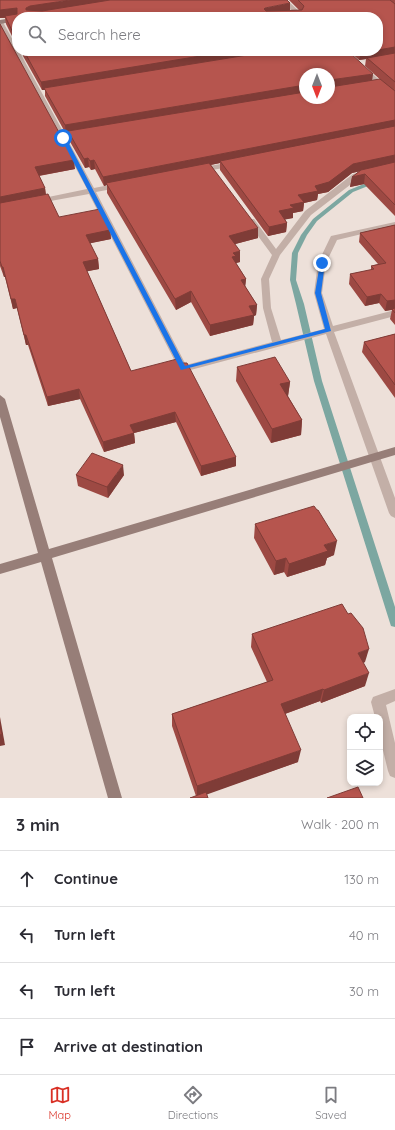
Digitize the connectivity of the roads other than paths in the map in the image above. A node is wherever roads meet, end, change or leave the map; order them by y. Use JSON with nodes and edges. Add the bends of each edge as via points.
{"nodes":[{"id":1,"x":284,"y":0,"type":"edge"},
{"id":2,"x":296,"y":12,"type":"edge"},
{"id":3,"x":12,"y":20,"type":"edge"},
{"id":4,"x":0,"y":22,"type":"edge"},
{"id":5,"x":12,"y":39,"type":"edge"},
{"id":6,"x":23,"y":56,"type":"edge"},
{"id":7,"x":348,"y":56,"type":"edge"},
{"id":8,"x":365,"y":63,"type":"dead end"},
{"id":9,"x":357,"y":64,"type":"junction"},
{"id":10,"x":380,"y":84,"type":"junction"},
{"id":11,"x":373,"y":85,"type":"edge"},
{"id":12,"x":395,"y":97,"type":"edge"},
{"id":13,"x":242,"y":162,"type":"edge"},
{"id":14,"x":211,"y":170,"type":"edge"},
{"id":15,"x":372,"y":172,"type":"edge"},
{"id":16,"x":129,"y":184,"type":"edge"},
{"id":17,"x":92,"y":191,"type":"junction"},
{"id":18,"x":30,"y":203,"type":"edge"},
{"id":19,"x":244,"y":211,"type":"edge"},
{"id":20,"x":395,"y":224,"type":"edge"},
{"id":21,"x":276,"y":255,"type":"junction"},
{"id":22,"x":395,"y":313,"type":"edge"},
{"id":23,"x":328,"y":330,"type":"junction"},
{"id":24,"x":277,"y":343,"type":"junction"},
{"id":25,"x":0,"y":398,"type":"edge"},
{"id":26,"x":395,"y":451,"type":"edge"},
{"id":27,"x":375,"y":457,"type":"junction"},
{"id":28,"x":395,"y":513,"type":"edge"},
{"id":29,"x":45,"y":555,"type":"junction"},
{"id":30,"x":0,"y":569,"type":"edge"},
{"id":31,"x":395,"y":695,"type":"edge"},
{"id":32,"x":395,"y":771,"type":"edge"},
{"id":33,"x":115,"y":798,"type":"edge"}],
"edges":[{"from":1,"to":2,"type":"street"},
{"from":3,"to":4,"type":"street"},
{"from":4,"to":5,"type":"street"},
{"from":6,"to":17,"type":"street","via":[[67,137]]},
{"from":7,"to":9,"type":"street"},
{"from":8,"to":9,"type":"street"},
{"from":9,"to":10,"type":"street"},
{"from":10,"to":11,"type":"street"},
{"from":10,"to":12,"type":"street"},
{"from":13,"to":14,"type":"street"},
{"from":15,"to":21,"type":"street","via":[[356,176],[308,213]]},
{"from":16,"to":17,"type":"street"},
{"from":17,"to":18,"type":"street"},
{"from":17,"to":24,"type":"street","via":[[183,368]]},
{"from":19,"to":21,"type":"street"},
{"from":20,"to":23,"type":"street","via":[[334,238],[322,263],[318,293]]},
{"from":21,"to":24,"type":"street","via":[[264,279],[267,308]]},
{"from":22,"to":23,"type":"street"},
{"from":23,"to":24,"type":"street"},
{"from":23,"to":27,"type":"street"},
{"from":25,"to":29,"type":"street"},
{"from":26,"to":27,"type":"street"},
{"from":27,"to":28,"type":"street"},
{"from":27,"to":29,"type":"street"},
{"from":29,"to":30,"type":"street"},
{"from":29,"to":33,"type":"street"},
{"from":31,"to":32,"type":"street","via":[[378,702]]}]}
